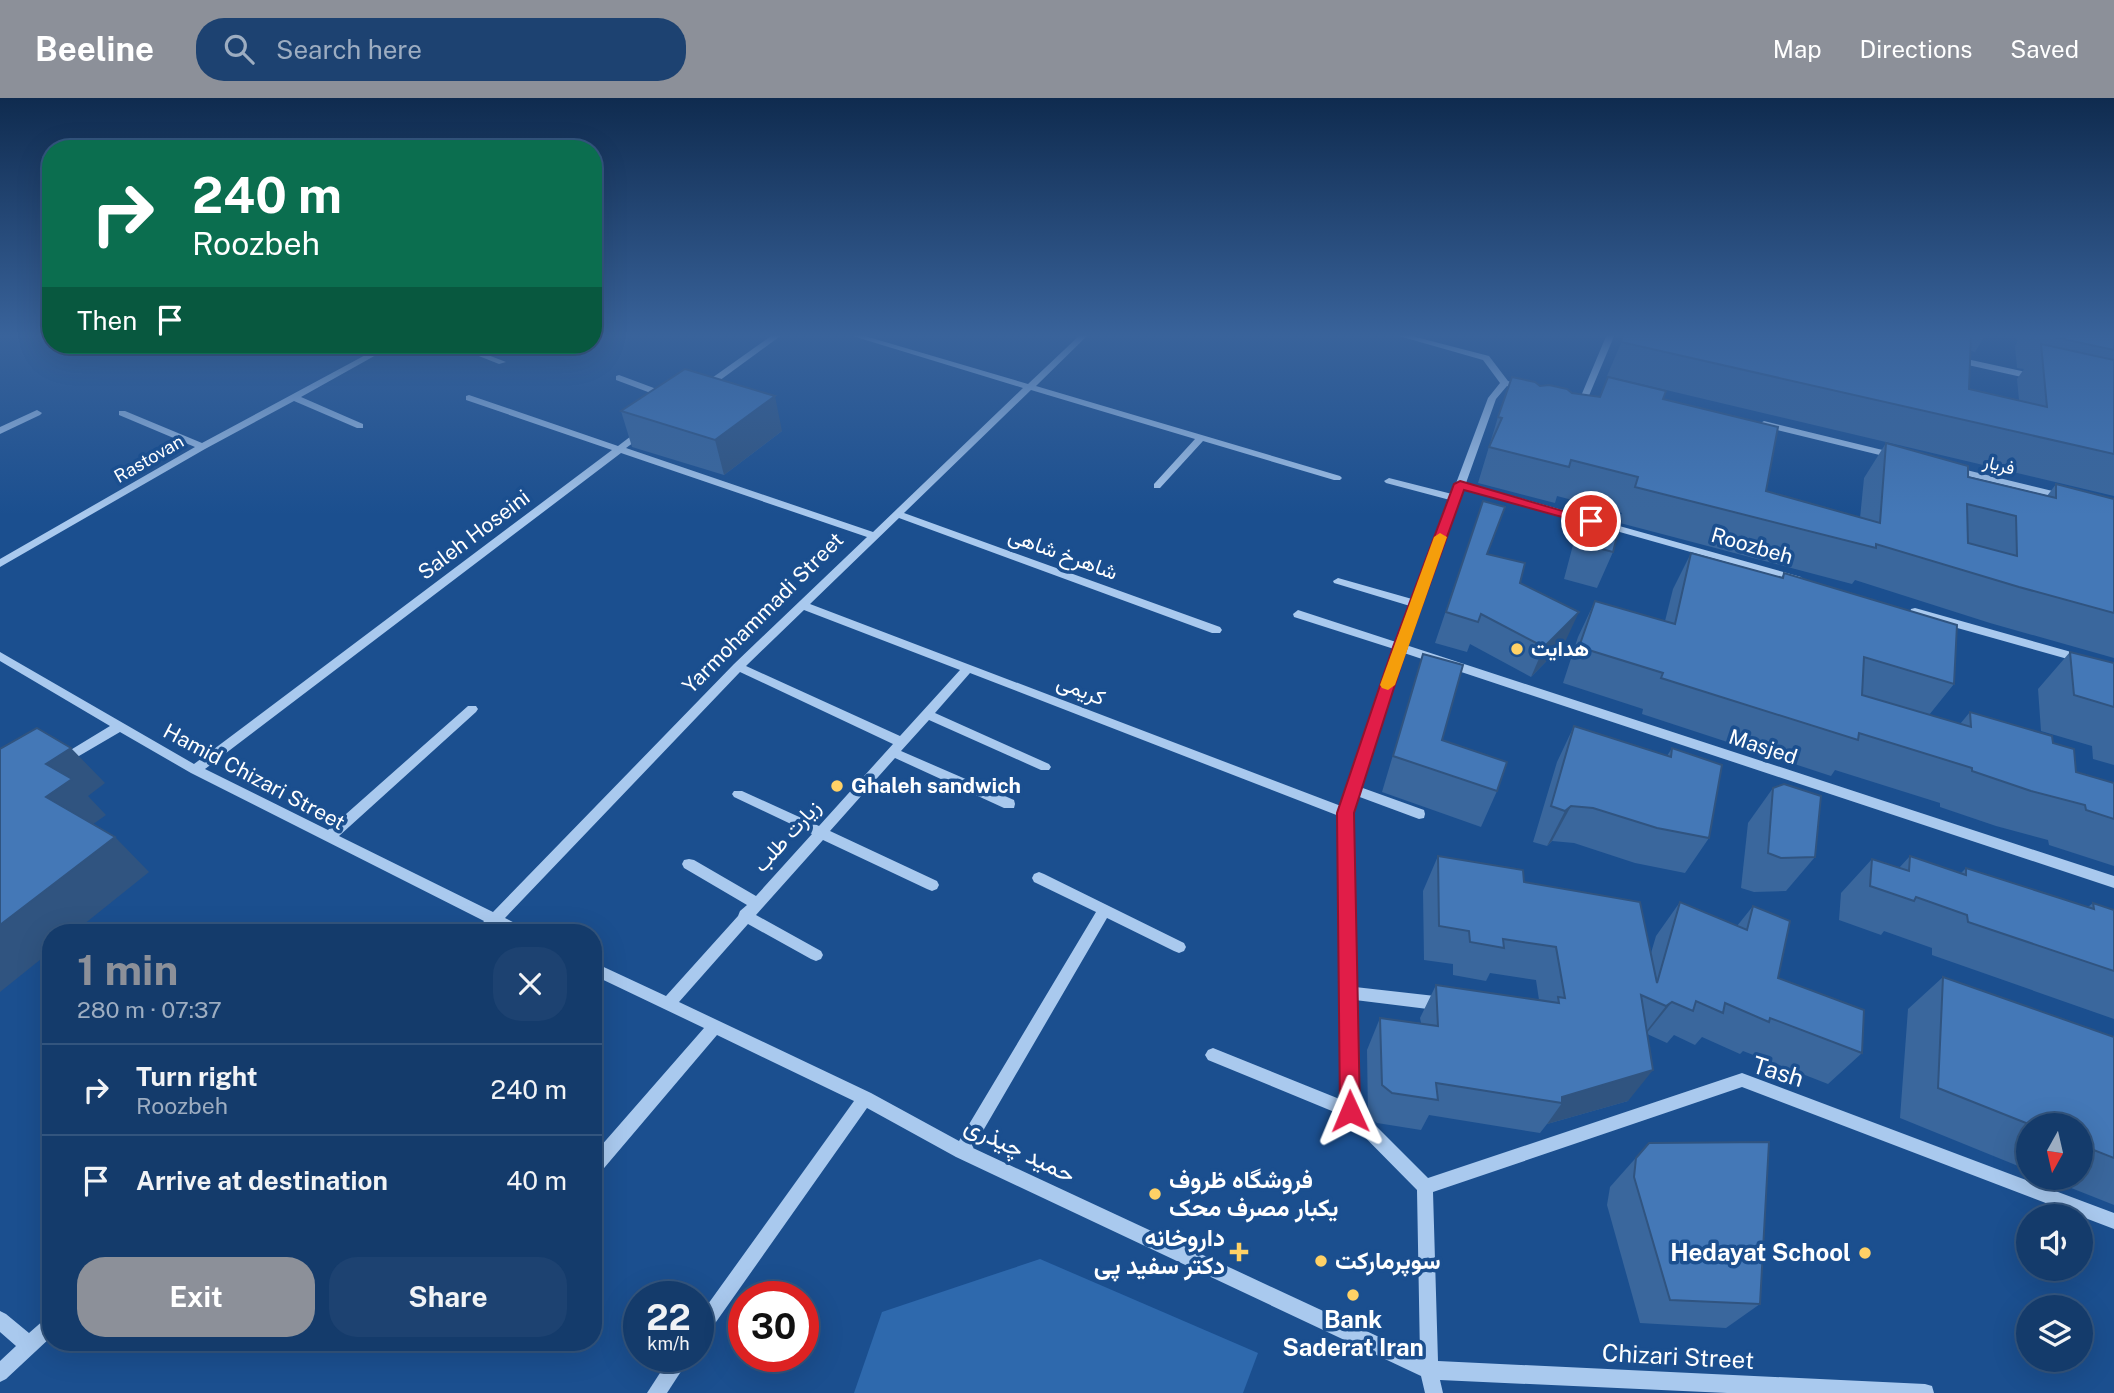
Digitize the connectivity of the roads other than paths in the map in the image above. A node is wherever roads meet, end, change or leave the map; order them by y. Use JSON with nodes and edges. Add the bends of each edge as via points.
{"nodes":[{"id":1,"x":298,"y":394,"type":"edge"},
{"id":2,"x":664,"y":394,"type":"edge"},
{"id":3,"x":1021,"y":394,"type":"edge"},
{"id":4,"x":1062,"y":394,"type":"edge"},
{"id":5,"x":1495,"y":394,"type":"edge"},
{"id":6,"x":1585,"y":394,"type":"edge"},
{"id":7,"x":293,"y":397,"type":"junction"},
{"id":8,"x":1564,"y":397,"type":"edge"},
{"id":9,"x":469,"y":398,"type":"dead end"},
{"id":10,"x":684,"y":402,"type":"edge"},
{"id":11,"x":37,"y":413,"type":"dead end"},
{"id":12,"x":122,"y":413,"type":"dead end"},
{"id":13,"x":1751,"y":421,"type":"edge"},
{"id":14,"x":360,"y":426,"type":"dead end"},
{"id":15,"x":651,"y":426,"type":"edge"},
{"id":16,"x":0,"y":430,"type":"edge"},
{"id":17,"x":1202,"y":437,"type":"junction"},
{"id":18,"x":202,"y":447,"type":"junction"},
{"id":19,"x":618,"y":450,"type":"junction"},
{"id":20,"x":1913,"y":460,"type":"edge"},
{"id":21,"x":1939,"y":466,"type":"edge"},
{"id":22,"x":1337,"y":478,"type":"dead end"},
{"id":23,"x":1389,"y":481,"type":"dead end"},
{"id":24,"x":1157,"y":486,"type":"dead end"},
{"id":25,"x":1458,"y":491,"type":"junction"},
{"id":26,"x":2074,"y":499,"type":"edge"},
{"id":27,"x":897,"y":514,"type":"junction"},
{"id":28,"x":875,"y":536,"type":"junction"},
{"id":29,"x":0,"y":564,"type":"edge"},
{"id":30,"x":1338,"y":581,"type":"dead end"},
{"id":31,"x":1807,"y":582,"type":"edge"},
{"id":32,"x":1416,"y":604,"type":"junction"},
{"id":33,"x":803,"y":605,"type":"junction"},
{"id":34,"x":1900,"y":608,"type":"edge"},
{"id":35,"x":1297,"y":614,"type":"dead end"},
{"id":36,"x":1216,"y":630,"type":"dead end"},
{"id":37,"x":1400,"y":647,"type":"junction"},
{"id":38,"x":0,"y":656,"type":"edge"},
{"id":39,"x":738,"y":667,"type":"junction"},
{"id":40,"x":968,"y":668,"type":"junction"},
{"id":41,"x":2114,"y":668,"type":"edge"},
{"id":42,"x":472,"y":709,"type":"dead end"},
{"id":43,"x":927,"y":714,"type":"junction"},
{"id":44,"x":118,"y":727,"type":"junction"},
{"id":45,"x":897,"y":747,"type":"junction"},
{"id":46,"x":1045,"y":767,"type":"dead end"},
{"id":47,"x":47,"y":770,"type":"edge"},
{"id":48,"x":195,"y":770,"type":"junction"},
{"id":49,"x":1353,"y":790,"type":"junction"},
{"id":50,"x":738,"y":794,"type":"dead end"},
{"id":51,"x":1009,"y":804,"type":"dead end"},
{"id":52,"x":1345,"y":813,"type":"junction"},
{"id":53,"x":1419,"y":814,"type":"dead end"},
{"id":54,"x":818,"y":833,"type":"junction"},
{"id":55,"x":328,"y":838,"type":"junction"},
{"id":56,"x":689,"y":864,"type":"dead end"},
{"id":57,"x":1039,"y":878,"type":"dead end"},
{"id":58,"x":2114,"y":882,"type":"edge"},
{"id":59,"x":932,"y":885,"type":"dead end"},
{"id":60,"x":755,"y":903,"type":"junction"},
{"id":61,"x":1105,"y":909,"type":"junction"},
{"id":62,"x":744,"y":915,"type":"junction"},
{"id":63,"x":496,"y":921,"type":"junction"},
{"id":64,"x":492,"y":924,"type":"edge"},
{"id":65,"x":502,"y":924,"type":"edge"},
{"id":66,"x":1179,"y":947,"type":"dead end"},
{"id":67,"x":816,"y":955,"type":"dead end"},
{"id":68,"x":602,"y":972,"type":"edge"},
{"id":69,"x":1347,"y":993,"type":"junction"},
{"id":70,"x":668,"y":1004,"type":"junction"},
{"id":71,"x":1455,"y":1005,"type":"edge"},
{"id":72,"x":715,"y":1026,"type":"junction"},
{"id":73,"x":1213,"y":1055,"type":"dead end"},
{"id":74,"x":865,"y":1098,"type":"junction"},
{"id":75,"x":1350,"y":1111,"type":"junction"},
{"id":76,"x":962,"y":1151,"type":"junction"},
{"id":77,"x":602,"y":1158,"type":"edge"},
{"id":78,"x":1425,"y":1187,"type":"junction"},
{"id":79,"x":2114,"y":1221,"type":"edge"},
{"id":80,"x":714,"y":1310,"type":"edge"},
{"id":81,"x":0,"y":1320,"type":"edge"},
{"id":82,"x":42,"y":1333,"type":"edge"},
{"id":83,"x":29,"y":1345,"type":"junction"},
{"id":84,"x":1429,"y":1370,"type":"junction"},
{"id":85,"x":671,"y":1372,"type":"edge"},
{"id":86,"x":0,"y":1373,"type":"edge"},
{"id":87,"x":656,"y":1393,"type":"edge"},
{"id":88,"x":1434,"y":1393,"type":"edge"},
{"id":89,"x":1925,"y":1393,"type":"edge"}],
"edges":[{"from":1,"to":7,"type":"street","name":"Rastovan"},
{"from":2,"to":10,"type":"street"},
{"from":3,"to":27,"type":"street","name":"Yarmohammadi Street"},
{"from":4,"to":17,"type":"street"},
{"from":5,"to":25,"type":"street"},
{"from":6,"to":8,"type":"street","via":[[1583,399]]},
{"from":7,"to":14,"type":"street"},
{"from":7,"to":18,"type":"street","name":"Rastovan"},
{"from":9,"to":19,"type":"street"},
{"from":11,"to":16,"type":"street"},
{"from":12,"to":18,"type":"street"},
{"from":13,"to":20,"type":"street"},
{"from":15,"to":19,"type":"street","name":"Saleh Hoseini"},
{"from":17,"to":22,"type":"street"},
{"from":17,"to":24,"type":"street"},
{"from":18,"to":29,"type":"street","name":"Rastovan"},
{"from":19,"to":28,"type":"street"},
{"from":19,"to":48,"type":"street","name":"Saleh Hoseini"},
{"from":21,"to":26,"type":"street","name":"فریار"},
{"from":23,"to":25,"type":"street"},
{"from":25,"to":31,"type":"street","name":"Roozbeh"},
{"from":25,"to":32,"type":"street"},
{"from":27,"to":28,"type":"street","name":"Yarmohammadi Street"},
{"from":27,"to":36,"type":"street","name":"شاهرخ شاهی"},
{"from":28,"to":33,"type":"street","name":"Yarmohammadi Street"},
{"from":30,"to":32,"type":"street"},
{"from":32,"to":37,"type":"street"},
{"from":33,"to":39,"type":"street","name":"Yarmohammadi Street"},
{"from":33,"to":40,"type":"street","name":"کریمی"},
{"from":34,"to":41,"type":"street"},
{"from":35,"to":37,"type":"street","name":"Masjed"},
{"from":37,"to":49,"type":"street"},
{"from":37,"to":58,"type":"street","name":"Masjed"},
{"from":38,"to":44,"type":"street","name":"Hamid Chizari Street"},
{"from":39,"to":45,"type":"street"},
{"from":39,"to":63,"type":"street","name":"Yarmohammadi Street"},
{"from":40,"to":43,"type":"street","name":"زیارت طلب"},
{"from":40,"to":52,"type":"street","name":"کریمی"},
{"from":42,"to":55,"type":"street"},
{"from":43,"to":45,"type":"street","name":"زیارت طلب"},
{"from":43,"to":46,"type":"street"},
{"from":44,"to":47,"type":"street"},
{"from":44,"to":48,"type":"street","name":"Hamid Chizari Street"},
{"from":45,"to":51,"type":"street"},
{"from":45,"to":54,"type":"street","name":"زیارت طلب"},
{"from":48,"to":55,"type":"street","name":"Hamid Chizari Street"},
{"from":49,"to":52,"type":"street"},
{"from":49,"to":53,"type":"street"},
{"from":50,"to":54,"type":"street"},
{"from":52,"to":69,"type":"street"},
{"from":54,"to":59,"type":"street"},
{"from":54,"to":60,"type":"street","name":"زیارت طلب"},
{"from":55,"to":63,"type":"street","name":"Hamid Chizari Street"},
{"from":56,"to":60,"type":"street"},
{"from":57,"to":61,"type":"street"},
{"from":60,"to":62,"type":"street","name":"زیارت طلب"},
{"from":61,"to":66,"type":"street"},
{"from":61,"to":76,"type":"street"},
{"from":62,"to":67,"type":"street"},
{"from":62,"to":70,"type":"street","name":"زیارت طلب"},
{"from":63,"to":64,"type":"street","name":"Yarmohammadi Street"},
{"from":63,"to":65,"type":"street"},
{"from":68,"to":70,"type":"street","name":"حمید چیذری"},
{"from":69,"to":71,"type":"street"},
{"from":69,"to":75,"type":"street"},
{"from":70,"to":72,"type":"street","name":"حمید چیذری"},
{"from":72,"to":74,"type":"street","name":"حمید چیذری"},
{"from":72,"to":77,"type":"street"},
{"from":73,"to":75,"type":"street"},
{"from":74,"to":76,"type":"street","name":"حمید چیذری"},
{"from":74,"to":80,"type":"street"},
{"from":75,"to":78,"type":"street"},
{"from":76,"to":84,"type":"street","name":"حمید چیذری"},
{"from":78,"to":79,"type":"street","name":"Tash","via":[[1742,1080]]},
{"from":78,"to":84,"type":"street"},
{"from":81,"to":83,"type":"street"},
{"from":82,"to":83,"type":"street"},
{"from":83,"to":86,"type":"street"},
{"from":84,"to":88,"type":"street"},
{"from":84,"to":89,"type":"street","name":"Chizari Street"},
{"from":85,"to":87,"type":"street"}]}
